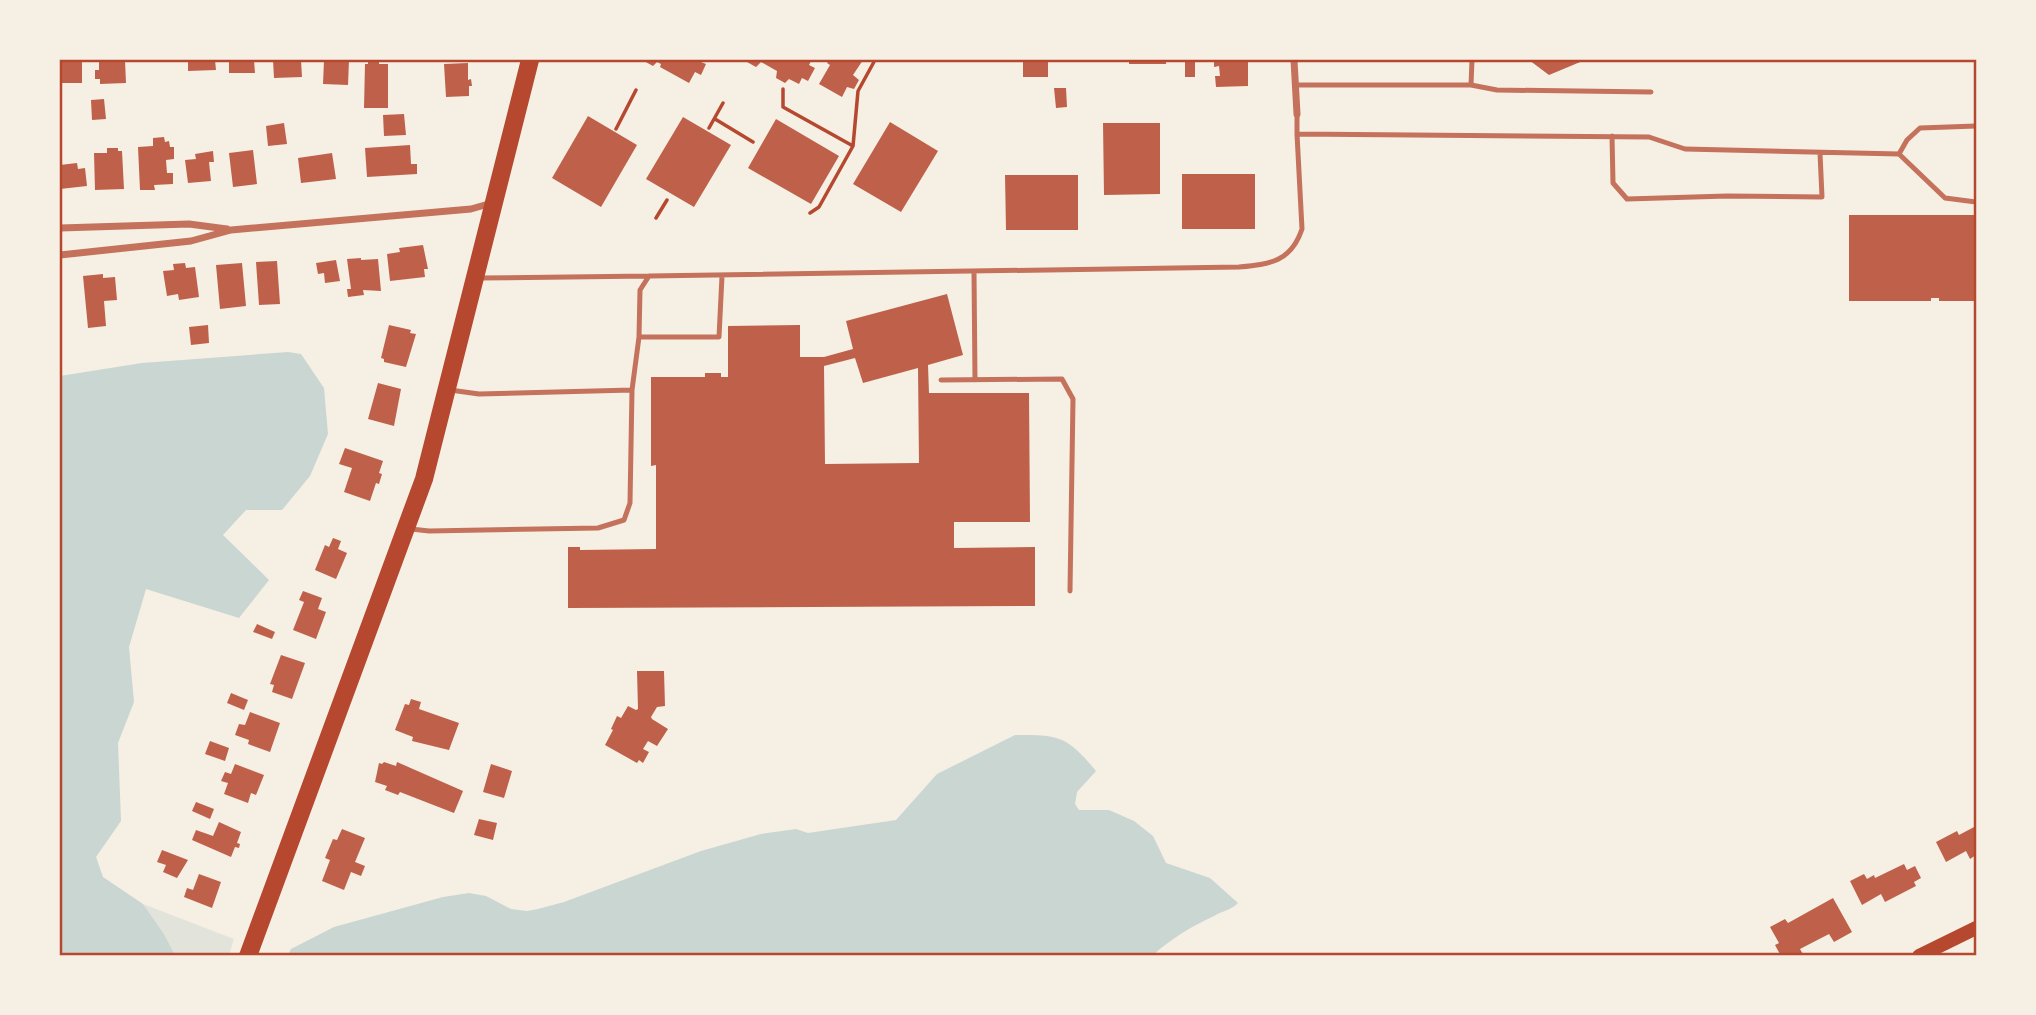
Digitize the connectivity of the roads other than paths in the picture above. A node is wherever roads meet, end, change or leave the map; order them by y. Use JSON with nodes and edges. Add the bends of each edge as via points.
{"nodes":[{"id":1,"x":530,"y":60,"type":"edge"},
{"id":2,"x":1294,"y":60,"type":"edge"},
{"id":3,"x":1472,"y":60,"type":"edge"},
{"id":4,"x":1295,"y":85,"type":"junction"},
{"id":5,"x":1471,"y":85,"type":"junction"},
{"id":6,"x":1651,"y":92,"type":"dead end"},
{"id":7,"x":1297,"y":114,"type":"joint"},
{"id":8,"x":1976,"y":126,"type":"edge"},
{"id":9,"x":1297,"y":134,"type":"junction"},
{"id":10,"x":1612,"y":136,"type":"junction"},
{"id":11,"x":1819,"y":153,"type":"junction"},
{"id":12,"x":1899,"y":154,"type":"junction"},
{"id":13,"x":494,"y":202,"type":"junction"},
{"id":14,"x":1976,"y":202,"type":"edge"},
{"id":15,"x":60,"y":228,"type":"edge"},
{"id":16,"x":231,"y":230,"type":"junction"},
{"id":17,"x":60,"y":255,"type":"edge"},
{"id":18,"x":974,"y":272,"type":"junction"},
{"id":19,"x":649,"y":276,"type":"junction"},
{"id":20,"x":722,"y":276,"type":"junction"},
{"id":21,"x":475,"y":277,"type":"junction"},
{"id":22,"x":639,"y":337,"type":"junction"},
{"id":23,"x":941,"y":380,"type":"dead end"},
{"id":24,"x":975,"y":380,"type":"junction"},
{"id":25,"x":448,"y":390,"type":"junction"},
{"id":26,"x":632,"y":390,"type":"junction"},
{"id":27,"x":407,"y":529,"type":"junction"},
{"id":28,"x":1070,"y":591,"type":"dead end"},
{"id":29,"x":1976,"y":928,"type":"edge"},
{"id":30,"x":248,"y":956,"type":"edge"},
{"id":31,"x":1919,"y":956,"type":"edge"}],
"edges":[{"from":1,"to":13,"type":"main road"},
{"from":2,"to":4,"type":"street"},
{"from":3,"to":5,"type":"lane"},
{"from":4,"to":5,"type":"lane"},
{"from":4,"to":7,"type":"street"},
{"from":5,"to":6,"type":"lane","via":[[1497,90]]},
{"from":7,"to":9,"type":"lane"},
{"from":8,"to":12,"type":"lane","via":[[1920,128]]},
{"from":9,"to":10,"type":"lane"},
{"from":9,"to":18,"type":"lane","via":[[1302,229],[1294,248],[1275,261],[1240,267]]},
{"from":10,"to":11,"type":"lane","via":[[1649,137],[1685,149]]},
{"from":10,"to":11,"type":"lane","via":[[1613,183],[1626,199],[1822,197]]},
{"from":11,"to":12,"type":"lane"},
{"from":12,"to":14,"type":"lane","via":[[1945,198]]},
{"from":13,"to":16,"type":"street","via":[[471,209]]},
{"from":13,"to":21,"type":"main road"},
{"from":15,"to":16,"type":"street","via":[[189,223]]},
{"from":16,"to":17,"type":"street","via":[[191,242]]},
{"from":18,"to":20,"type":"lane"},
{"from":18,"to":24,"type":"lane"},
{"from":19,"to":20,"type":"lane"},
{"from":19,"to":21,"type":"lane"},
{"from":19,"to":22,"type":"lane","via":[[640,290]]},
{"from":20,"to":22,"type":"lane","via":[[719,337]]},
{"from":21,"to":25,"type":"main road"},
{"from":22,"to":26,"type":"lane"},
{"from":23,"to":24,"type":"lane"},
{"from":24,"to":28,"type":"lane","via":[[1062,379],[1073,399]]},
{"from":25,"to":26,"type":"lane","via":[[479,394]]},
{"from":25,"to":27,"type":"main road"},
{"from":26,"to":27,"type":"lane","via":[[630,503],[624,520],[598,528]]},
{"from":27,"to":30,"type":"main road"},
{"from":29,"to":31,"type":"main road"}]}
